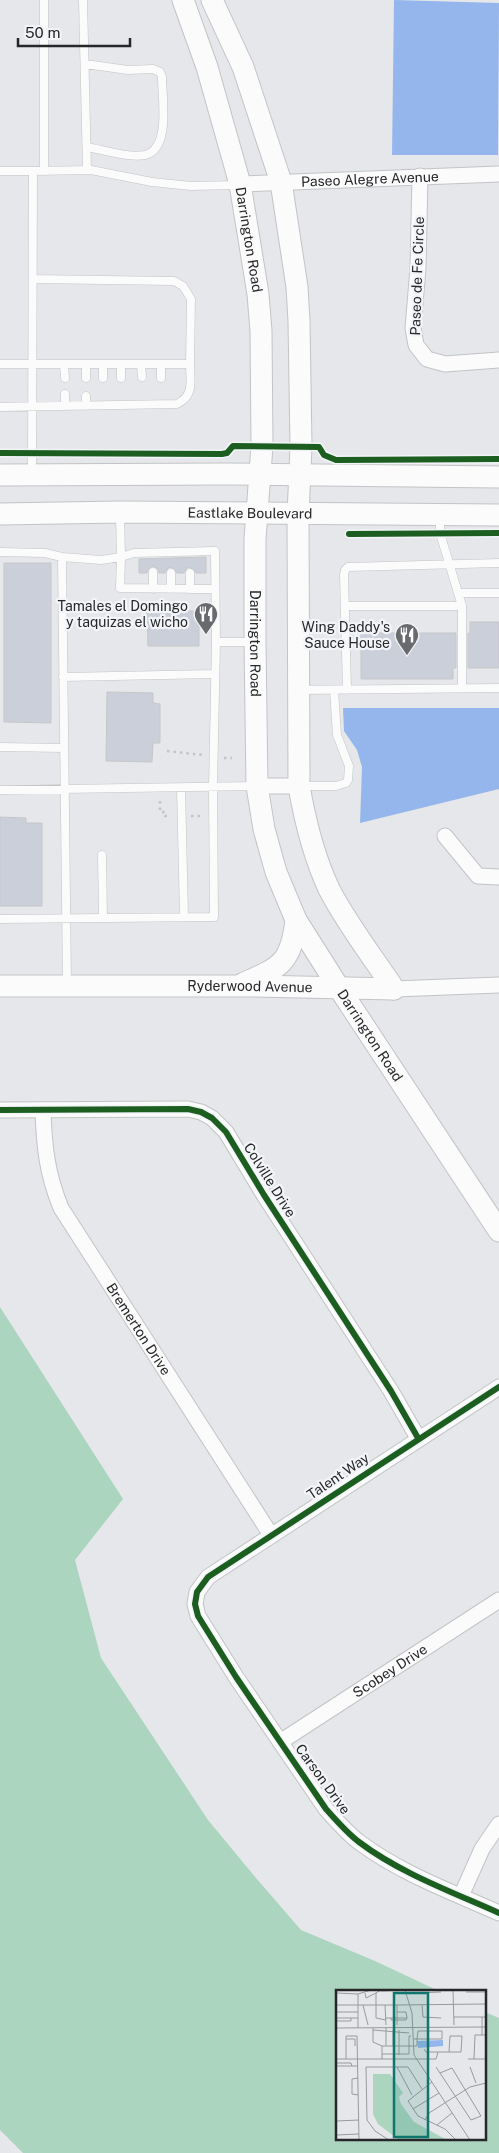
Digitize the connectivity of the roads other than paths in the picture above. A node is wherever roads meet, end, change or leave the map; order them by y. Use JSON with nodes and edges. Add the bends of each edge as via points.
{"nodes":[{"id":1,"x":44,"y":0,"type":"edge"},
{"id":2,"x":83,"y":0,"type":"edge"},
{"id":3,"x":183,"y":0,"type":"edge"},
{"id":4,"x":212,"y":0,"type":"edge"},
{"id":5,"x":85,"y":64,"type":"junction"},
{"id":6,"x":86,"y":147,"type":"junction"},
{"id":7,"x":87,"y":170,"type":"junction"},
{"id":8,"x":0,"y":171,"type":"edge"},
{"id":9,"x":33,"y":171,"type":"junction"},
{"id":10,"x":44,"y":171,"type":"junction"},
{"id":11,"x":499,"y":174,"type":"edge"},
{"id":12,"x":420,"y":176,"type":"junction"},
{"id":13,"x":281,"y":182,"type":"junction"},
{"id":14,"x":240,"y":184,"type":"junction"},
{"id":15,"x":33,"y":279,"type":"junction"},
{"id":16,"x":499,"y":360,"type":"edge"},
{"id":17,"x":0,"y":364,"type":"edge"},
{"id":18,"x":64,"y":364,"type":"junction"},
{"id":19,"x":86,"y":364,"type":"junction"},
{"id":20,"x":103,"y":364,"type":"junction"},
{"id":21,"x":121,"y":364,"type":"junction"},
{"id":22,"x":142,"y":364,"type":"junction"},
{"id":23,"x":161,"y":364,"type":"junction"},
{"id":24,"x":190,"y":364,"type":"junction"},
{"id":25,"x":32,"y":365,"type":"junction"},
{"id":26,"x":142,"y":377,"type":"dead end"},
{"id":27,"x":65,"y":378,"type":"dead end"},
{"id":28,"x":86,"y":378,"type":"dead end"},
{"id":29,"x":103,"y":378,"type":"dead end"},
{"id":30,"x":121,"y":378,"type":"dead end"},
{"id":31,"x":161,"y":378,"type":"dead end"},
{"id":32,"x":65,"y":394,"type":"dead end"},
{"id":33,"x":142,"y":395,"type":"dead end"},
{"id":34,"x":86,"y":396,"type":"dead end"},
{"id":35,"x":102,"y":396,"type":"dead end"},
{"id":36,"x":121,"y":396,"type":"dead end"},
{"id":37,"x":141,"y":405,"type":"junction"},
{"id":38,"x":65,"y":406,"type":"junction"},
{"id":39,"x":86,"y":406,"type":"junction"},
{"id":40,"x":102,"y":406,"type":"junction"},
{"id":41,"x":121,"y":406,"type":"junction"},
{"id":42,"x":0,"y":407,"type":"edge"},
{"id":43,"x":32,"y":407,"type":"junction"},
{"id":44,"x":0,"y":475,"type":"edge"},
{"id":45,"x":32,"y":475,"type":"junction"},
{"id":46,"x":260,"y":475,"type":"junction"},
{"id":47,"x":299,"y":476,"type":"junction"},
{"id":48,"x":499,"y":477,"type":"edge"},
{"id":49,"x":120,"y":512,"type":"junction"},
{"id":50,"x":0,"y":514,"type":"edge"},
{"id":51,"x":257,"y":514,"type":"junction"},
{"id":52,"x":298,"y":515,"type":"junction"},
{"id":53,"x":440,"y":515,"type":"junction"},
{"id":54,"x":499,"y":515,"type":"edge"},
{"id":55,"x":0,"y":552,"type":"edge"},
{"id":56,"x":62,"y":557,"type":"junction"},
{"id":57,"x":121,"y":557,"type":"junction"},
{"id":58,"x":499,"y":563,"type":"edge"},
{"id":59,"x":449,"y":564,"type":"junction"},
{"id":60,"x":153,"y":572,"type":"dead end"},
{"id":61,"x":170,"y":573,"type":"dead end"},
{"id":62,"x":190,"y":573,"type":"dead end"},
{"id":63,"x":153,"y":589,"type":"junction"},
{"id":64,"x":171,"y":589,"type":"junction"},
{"id":65,"x":190,"y":589,"type":"junction"},
{"id":66,"x":214,"y":589,"type":"junction"},
{"id":67,"x":458,"y":593,"type":"junction"},
{"id":68,"x":499,"y":593,"type":"edge"},
{"id":69,"x":345,"y":606,"type":"junction"},
{"id":70,"x":462,"y":606,"type":"junction"},
{"id":71,"x":216,"y":642,"type":"junction"},
{"id":72,"x":255,"y":642,"type":"junction"},
{"id":73,"x":214,"y":674,"type":"junction"},
{"id":74,"x":63,"y":677,"type":"junction"},
{"id":75,"x":462,"y":688,"type":"junction"},
{"id":76,"x":499,"y":688,"type":"edge"},
{"id":77,"x":298,"y":690,"type":"junction"},
{"id":78,"x":334,"y":690,"type":"junction"},
{"id":79,"x":347,"y":690,"type":"junction"},
{"id":80,"x":0,"y":747,"type":"edge"},
{"id":81,"x":64,"y":748,"type":"junction"},
{"id":82,"x":257,"y":786,"type":"junction"},
{"id":83,"x":299,"y":786,"type":"junction"},
{"id":84,"x":213,"y":787,"type":"junction"},
{"id":85,"x":181,"y":788,"type":"junction"},
{"id":86,"x":0,"y":790,"type":"edge"},
{"id":87,"x":65,"y":790,"type":"junction"},
{"id":88,"x":445,"y":836,"type":"dead end"},
{"id":89,"x":102,"y":855,"type":"dead end"},
{"id":90,"x":499,"y":877,"type":"edge"},
{"id":91,"x":184,"y":917,"type":"junction"},
{"id":92,"x":103,"y":918,"type":"junction"},
{"id":93,"x":0,"y":919,"type":"edge"},
{"id":94,"x":66,"y":919,"type":"junction"},
{"id":95,"x":296,"y":920,"type":"junction"},
{"id":96,"x":499,"y":985,"type":"edge"},
{"id":97,"x":0,"y":986,"type":"edge"},
{"id":98,"x":67,"y":986,"type":"junction"},
{"id":99,"x":235,"y":986,"type":"junction"},
{"id":100,"x":339,"y":988,"type":"junction"},
{"id":101,"x":394,"y":989,"type":"junction"},
{"id":102,"x":0,"y":1110,"type":"edge"},
{"id":103,"x":43,"y":1110,"type":"junction"},
{"id":104,"x":499,"y":1230,"type":"edge"},
{"id":105,"x":499,"y":1387,"type":"edge"},
{"id":106,"x":418,"y":1438,"type":"junction"},
{"id":107,"x":271,"y":1535,"type":"junction"},
{"id":108,"x":197,"y":1592,"type":"joint"},
{"id":109,"x":499,"y":1600,"type":"edge"},
{"id":110,"x":280,"y":1742,"type":"junction"},
{"id":111,"x":499,"y":1824,"type":"edge"},
{"id":112,"x":461,"y":1896,"type":"junction"},
{"id":113,"x":499,"y":1913,"type":"edge"}],
"edges":[{"from":1,"to":10,"type":"lane"},
{"from":2,"to":5,"type":"lane"},
{"from":3,"to":14,"type":"main road","name":"Darrington Road","via":[[207,67]]},
{"from":4,"to":13,"type":"main road","via":[[243,67]]},
{"from":5,"to":6,"type":"lane"},
{"from":5,"to":6,"type":"lane","via":[[160,72],[163,130],[161,142],[154,152],[143,155]]},
{"from":6,"to":7,"type":"lane"},
{"from":7,"to":10,"type":"lane"},
{"from":7,"to":14,"type":"lane","via":[[191,186]]},
{"from":8,"to":9,"type":"lane"},
{"from":9,"to":10,"type":"lane"},
{"from":9,"to":15,"type":"lane"},
{"from":11,"to":12,"type":"street","name":"Paseo Alegre Avenue"},
{"from":12,"to":13,"type":"street","name":"Paseo Alegre Avenue"},
{"from":12,"to":16,"type":"street","name":"Paseo de Fe Circle","via":[[413,328],[416,344],[427,358],[445,364]]},
{"from":13,"to":14,"type":"street","name":"Paseo Alegre Avenue"},
{"from":13,"to":47,"type":"main road","via":[[300,321]]},
{"from":14,"to":46,"type":"main road","name":"Darrington Road","via":[[261,330]]},
{"from":15,"to":24,"type":"lane","via":[[174,280],[183,286],[191,299]]},
{"from":15,"to":25,"type":"lane"},
{"from":17,"to":25,"type":"lane"},
{"from":18,"to":19,"type":"lane"},
{"from":18,"to":25,"type":"lane"},
{"from":18,"to":27,"type":"lane"},
{"from":19,"to":20,"type":"lane"},
{"from":19,"to":28,"type":"lane"},
{"from":20,"to":21,"type":"lane"},
{"from":20,"to":29,"type":"lane"},
{"from":21,"to":22,"type":"lane"},
{"from":21,"to":30,"type":"lane"},
{"from":22,"to":23,"type":"lane"},
{"from":22,"to":26,"type":"lane"},
{"from":23,"to":24,"type":"lane"},
{"from":23,"to":31,"type":"lane"},
{"from":24,"to":37,"type":"lane","via":[[187,400],[177,404],[162,400]]},
{"from":25,"to":43,"type":"lane"},
{"from":32,"to":38,"type":"lane"},
{"from":33,"to":37,"type":"lane"},
{"from":34,"to":39,"type":"lane"},
{"from":35,"to":40,"type":"lane"},
{"from":36,"to":41,"type":"lane"},
{"from":37,"to":41,"type":"lane"},
{"from":38,"to":39,"type":"lane"},
{"from":38,"to":43,"type":"lane"},
{"from":39,"to":40,"type":"lane"},
{"from":40,"to":41,"type":"lane"},
{"from":42,"to":43,"type":"lane"},
{"from":43,"to":45,"type":"lane"},
{"from":44,"to":45,"type":"main road"},
{"from":45,"to":46,"type":"main road"},
{"from":46,"to":47,"type":"main road"},
{"from":46,"to":51,"type":"main road","name":"Darrington Road"},
{"from":47,"to":48,"type":"main road"},
{"from":47,"to":52,"type":"main road"},
{"from":49,"to":50,"type":"main road","name":"Eastlake Boulevard"},
{"from":49,"to":51,"type":"main road","name":"Eastlake Boulevard"},
{"from":49,"to":57,"type":"lane"},
{"from":51,"to":52,"type":"main road","name":"Eastlake Boulevard"},
{"from":51,"to":72,"type":"main road","name":"Darrington Road"},
{"from":52,"to":53,"type":"main road","name":"Eastlake Boulevard"},
{"from":52,"to":77,"type":"main road"},
{"from":53,"to":54,"type":"main road","name":"Eastlake Boulevard"},
{"from":53,"to":59,"type":"lane","via":[[440,533]]},
{"from":55,"to":56,"type":"lane","via":[[45,553]]},
{"from":56,"to":57,"type":"lane","via":[[101,560]]},
{"from":56,"to":74,"type":"lane"},
{"from":57,"to":63,"type":"lane","via":[[120,588]]},
{"from":57,"to":66,"type":"lane","via":[[134,553],[215,551]]},
{"from":58,"to":59,"type":"lane"},
{"from":59,"to":67,"type":"lane"},
{"from":59,"to":69,"type":"lane","via":[[348,567],[344,575]]},
{"from":60,"to":63,"type":"lane"},
{"from":61,"to":64,"type":"lane"},
{"from":62,"to":65,"type":"lane"},
{"from":63,"to":64,"type":"lane"},
{"from":64,"to":65,"type":"lane"},
{"from":65,"to":66,"type":"lane"},
{"from":66,"to":71,"type":"lane"},
{"from":67,"to":68,"type":"lane"},
{"from":67,"to":70,"type":"lane"},
{"from":69,"to":70,"type":"lane"},
{"from":69,"to":79,"type":"lane"},
{"from":70,"to":75,"type":"lane"},
{"from":71,"to":72,"type":"lane"},
{"from":71,"to":73,"type":"lane"},
{"from":72,"to":82,"type":"main road","name":"Darrington Road"},
{"from":73,"to":74,"type":"lane"},
{"from":73,"to":84,"type":"lane"},
{"from":74,"to":81,"type":"lane"},
{"from":75,"to":76,"type":"lane"},
{"from":75,"to":79,"type":"lane"},
{"from":77,"to":78,"type":"lane"},
{"from":77,"to":83,"type":"main road"},
{"from":78,"to":79,"type":"lane"},
{"from":78,"to":83,"type":"lane","via":[[337,735],[349,766],[348,780],[336,786]]},
{"from":80,"to":81,"type":"lane"},
{"from":81,"to":87,"type":"lane"},
{"from":82,"to":83,"type":"street"},
{"from":82,"to":84,"type":"lane"},
{"from":82,"to":95,"type":"main road","name":"Darrington Road","via":[[276,872]]},
{"from":83,"to":101,"type":"main road","via":[[306,822],[329,888]]},
{"from":84,"to":85,"type":"lane"},
{"from":84,"to":91,"type":"lane","via":[[214,917]]},
{"from":85,"to":87,"type":"lane"},
{"from":85,"to":91,"type":"lane"},
{"from":86,"to":87,"type":"lane"},
{"from":87,"to":94,"type":"lane"},
{"from":88,"to":90,"type":"street","via":[[478,876]]},
{"from":89,"to":92,"type":"lane"},
{"from":91,"to":92,"type":"lane"},
{"from":92,"to":94,"type":"lane"},
{"from":93,"to":94,"type":"lane"},
{"from":94,"to":98,"type":"lane"},
{"from":95,"to":99,"type":"main road","via":[[290,952],[280,964]]},
{"from":95,"to":100,"type":"main road","name":"Darrington Road"},
{"from":96,"to":101,"type":"street","name":"Ryderwood Avenue"},
{"from":97,"to":98,"type":"main road","name":"Ryderwood Avenue"},
{"from":98,"to":99,"type":"main road","name":"Ryderwood Avenue"},
{"from":99,"to":100,"type":"main road","name":"Ryderwood Avenue"},
{"from":100,"to":101,"type":"main road","name":"Ryderwood Avenue"},
{"from":100,"to":104,"type":"main road","name":"Darrington Road"},
{"from":102,"to":103,"type":"street","name":"Colville Drive"},
{"from":103,"to":106,"type":"street","name":"Colville Drive","via":[[188,1109],[201,1112],[219,1124]]},
{"from":103,"to":107,"type":"street","name":"Bremerton Drive","via":[[47,1167],[61,1208]]},
{"from":105,"to":106,"type":"street","name":"Talent Way"},
{"from":106,"to":107,"type":"street","name":"Talent Way"},
{"from":107,"to":108,"type":"street","name":"Talent Way","via":[[208,1577]]},
{"from":108,"to":110,"type":"street","name":"Carson Drive","via":[[198,1616]]},
{"from":109,"to":110,"type":"street","name":"Scobey Drive"},
{"from":110,"to":112,"type":"street","name":"Carson Drive","via":[[326,1809],[358,1841],[388,1861]]},
{"from":111,"to":112,"type":"street","via":[[482,1849]]},
{"from":112,"to":113,"type":"street","name":"Carson Drive"}]}
